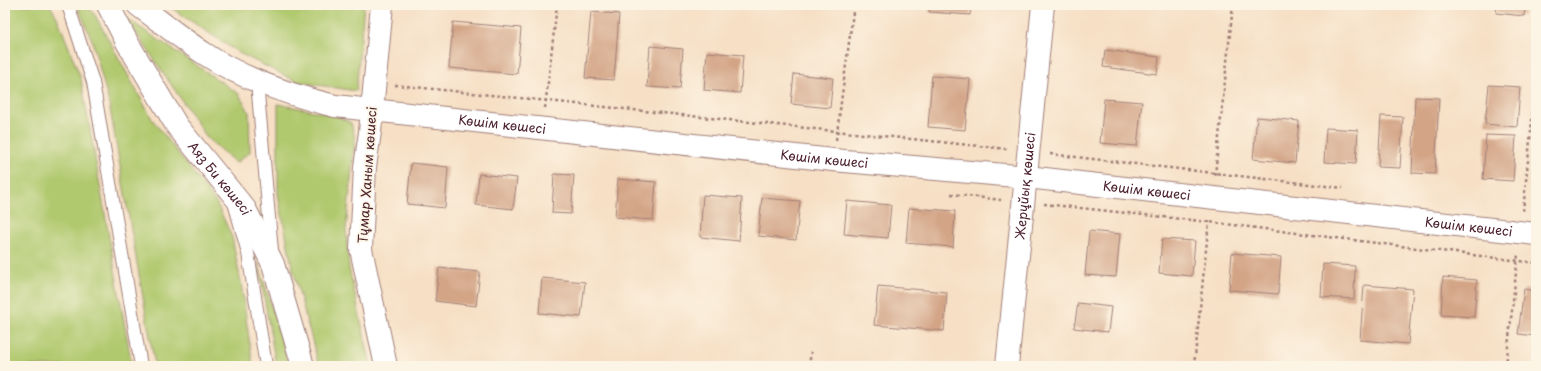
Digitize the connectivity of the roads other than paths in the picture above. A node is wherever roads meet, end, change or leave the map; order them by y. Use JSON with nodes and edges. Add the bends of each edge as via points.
{"nodes":[{"id":1,"x":68,"y":5,"type":"edge"},
{"id":2,"x":108,"y":5,"type":"edge"},
{"id":3,"x":138,"y":5,"type":"edge"},
{"id":4,"x":382,"y":5,"type":"edge"},
{"id":5,"x":1043,"y":5,"type":"edge"},
{"id":6,"x":257,"y":82,"type":"junction"},
{"id":7,"x":372,"y":110,"type":"junction"},
{"id":8,"x":1027,"y":177,"type":"junction"},
{"id":9,"x":230,"y":191,"type":"junction"},
{"id":10,"x":1536,"y":234,"type":"edge"},
{"id":11,"x":273,"y":264,"type":"junction"},
{"id":12,"x":142,"y":366,"type":"edge"},
{"id":13,"x":266,"y":366,"type":"edge"},
{"id":14,"x":304,"y":366,"type":"edge"},
{"id":15,"x":386,"y":366,"type":"edge"},
{"id":16,"x":1007,"y":366,"type":"edge"}],
"edges":[{"from":1,"to":12,"type":"lane","via":[[93,82]]},
{"from":2,"to":9,"type":"street","name":"Аяз Би көшесі","via":[[177,126]]},
{"from":3,"to":6,"type":"street","name":"Көшім көшесі","via":[[205,55]]},
{"from":4,"to":7,"type":"street","name":"Тұмар Ханым көшесі"},
{"from":5,"to":8,"type":"street","name":"Жерұйық көшесі"},
{"from":6,"to":7,"type":"street","name":"Көшім көшесі","via":[[306,99],[335,106]]},
{"from":6,"to":11,"type":"lane"},
{"from":7,"to":8,"type":"street","name":"Көшім көшесі","via":[[833,160]]},
{"from":7,"to":15,"type":"street","name":"Тұмар Ханым көшесі","via":[[365,167],[361,249]]},
{"from":8,"to":10,"type":"street","name":"Көшім көшесі"},
{"from":8,"to":16,"type":"street","name":"Жерұйық көшесі"},
{"from":9,"to":11,"type":"street","name":"Аяз Би көшесі","via":[[245,209]]},
{"from":9,"to":13,"type":"lane","via":[[248,253]]},
{"from":11,"to":14,"type":"street","name":"Аяз Би көшесі"}]}
